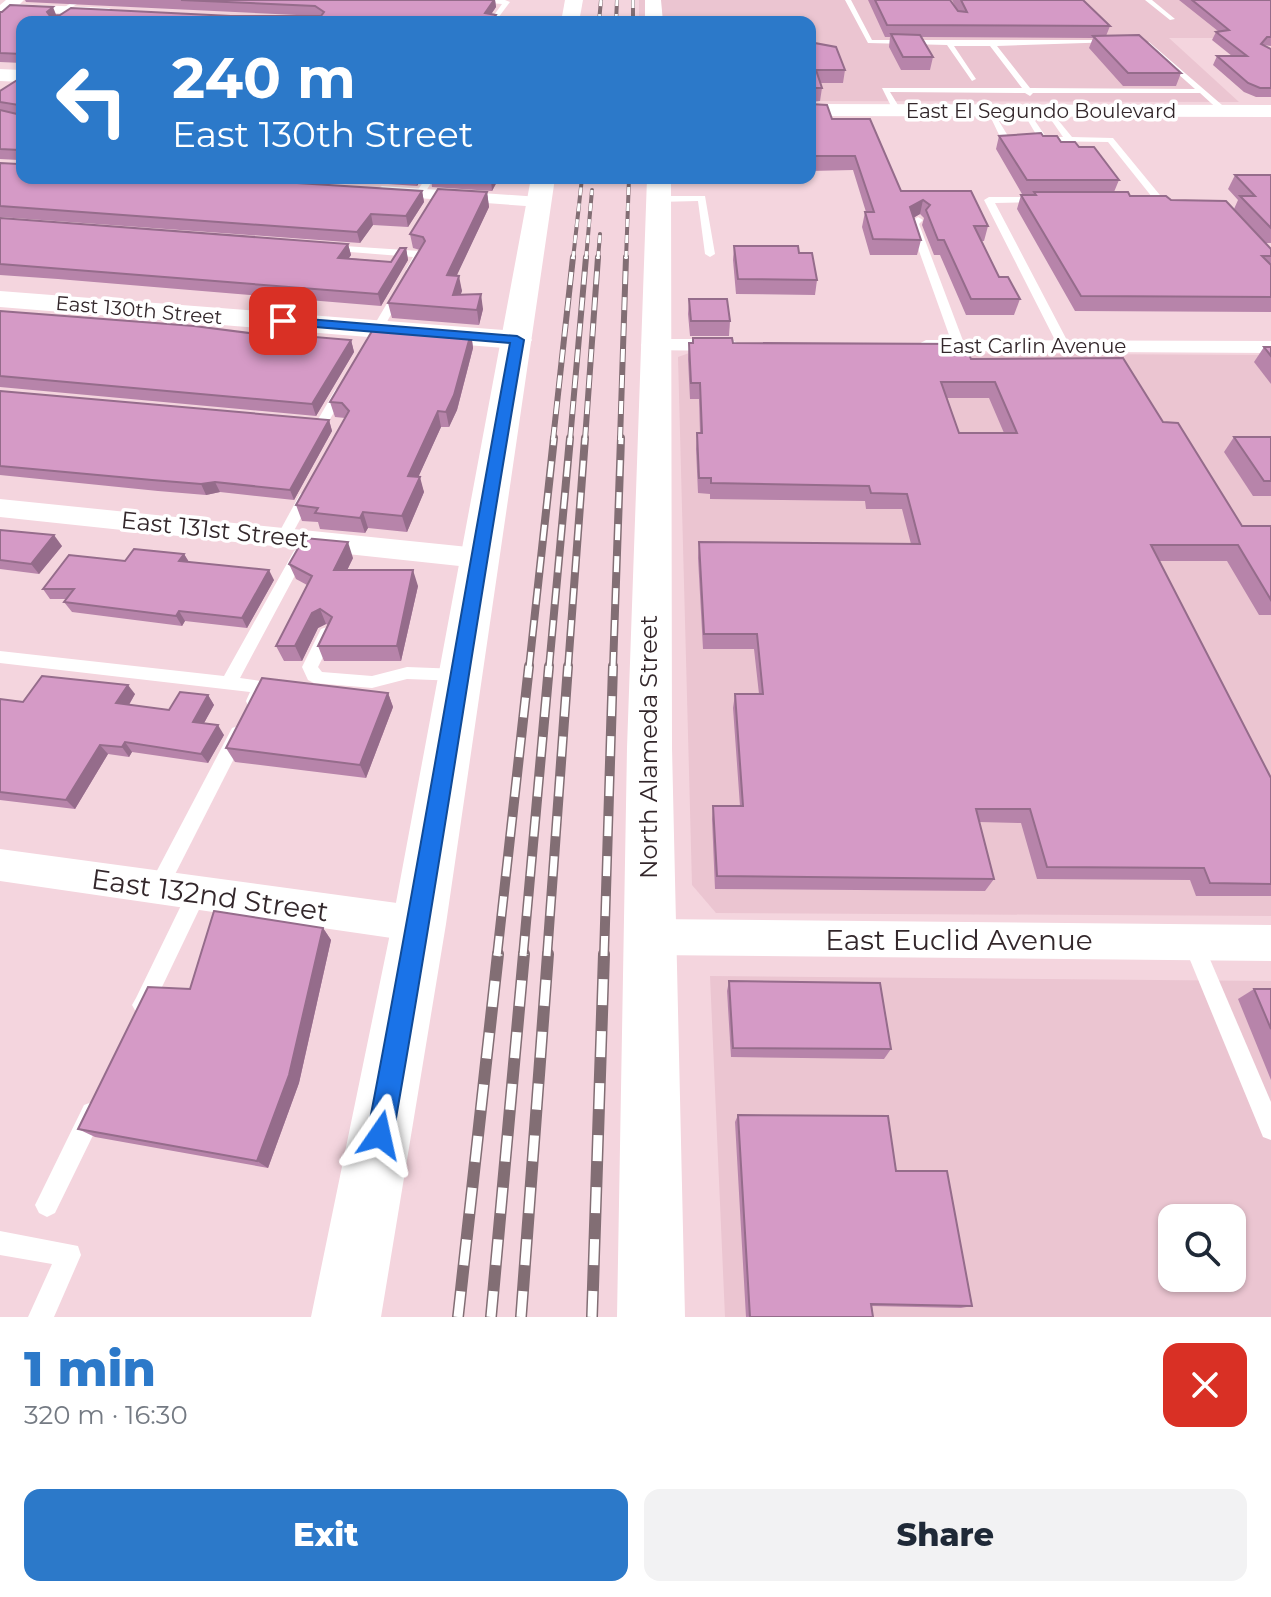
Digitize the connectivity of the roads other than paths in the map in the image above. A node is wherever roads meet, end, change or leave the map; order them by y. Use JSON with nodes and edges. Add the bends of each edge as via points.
{"nodes":[{"id":1,"x":453,"y":0,"type":"edge"},
{"id":2,"x":848,"y":0,"type":"edge"},
{"id":3,"x":1148,"y":0,"type":"edge"},
{"id":4,"x":497,"y":1,"type":"edge"},
{"id":5,"x":8,"y":7,"type":"edge"},
{"id":6,"x":69,"y":11,"type":"edge"},
{"id":7,"x":121,"y":13,"type":"edge"},
{"id":8,"x":496,"y":16,"type":"edge"},
{"id":9,"x":1172,"y":19,"type":"dead end"},
{"id":10,"x":1115,"y":42,"type":"edge"},
{"id":11,"x":1130,"y":42,"type":"edge"},
{"id":12,"x":950,"y":44,"type":"junction"},
{"id":13,"x":992,"y":44,"type":"junction"},
{"id":14,"x":972,"y":79,"type":"dead end"},
{"id":15,"x":1202,"y":91,"type":"junction"},
{"id":16,"x":1036,"y":106,"type":"junction"},
{"id":17,"x":816,"y":110,"type":"edge"},
{"id":18,"x":1225,"y":111,"type":"junction"},
{"id":19,"x":1271,"y":111,"type":"edge"},
{"id":20,"x":994,"y":120,"type":"dead end"},
{"id":21,"x":1043,"y":139,"type":"junction"},
{"id":22,"x":1069,"y":139,"type":"junction"},
{"id":23,"x":658,"y":188,"type":"edge"},
{"id":24,"x":360,"y":190,"type":"edge"},
{"id":25,"x":542,"y":190,"type":"edge"},
{"id":26,"x":429,"y":193,"type":"edge"},
{"id":27,"x":1051,"y":200,"type":"edge"},
{"id":28,"x":1128,"y":200,"type":"edge"},
{"id":29,"x":918,"y":220,"type":"edge"},
{"id":30,"x":408,"y":241,"type":"edge"},
{"id":31,"x":324,"y":247,"type":"edge"},
{"id":32,"x":401,"y":253,"type":"junction"},
{"id":33,"x":710,"y":254,"type":"dead end"},
{"id":34,"x":0,"y":299,"type":"edge"},
{"id":35,"x":378,"y":329,"type":"junction"},
{"id":36,"x":517,"y":340,"type":"junction"},
{"id":37,"x":652,"y":345,"type":"junction"},
{"id":38,"x":744,"y":345,"type":"edge"},
{"id":39,"x":898,"y":346,"type":"edge"},
{"id":40,"x":959,"y":346,"type":"junction"},
{"id":41,"x":1064,"y":346,"type":"junction"},
{"id":42,"x":1271,"y":347,"type":"edge"},
{"id":43,"x":362,"y":356,"type":"edge"},
{"id":44,"x":346,"y":383,"type":"edge"},
{"id":45,"x":306,"y":422,"type":"edge"},
{"id":46,"x":311,"y":488,"type":"edge"},
{"id":47,"x":0,"y":508,"type":"edge"},
{"id":48,"x":295,"y":538,"type":"junction"},
{"id":49,"x":478,"y":558,"type":"junction"},
{"id":50,"x":327,"y":633,"type":"edge"},
{"id":51,"x":0,"y":657,"type":"edge"},
{"id":52,"x":460,"y":675,"type":"junction"},
{"id":53,"x":229,"y":683,"type":"junction"},
{"id":54,"x":0,"y":865,"type":"edge"},
{"id":55,"x":158,"y":888,"type":"junction"},
{"id":56,"x":197,"y":893,"type":"junction"},
{"id":57,"x":419,"y":924,"type":"junction"},
{"id":58,"x":648,"y":937,"type":"junction"},
{"id":59,"x":1192,"y":942,"type":"junction"},
{"id":60,"x":1271,"y":943,"type":"edge"},
{"id":61,"x":136,"y":1021,"type":"edge"},
{"id":62,"x":102,"y":1092,"type":"edge"},
{"id":63,"x":1271,"y":1129,"type":"edge"},
{"id":64,"x":47,"y":1205,"type":"dead end"},
{"id":65,"x":0,"y":1243,"type":"edge"},
{"id":66,"x":41,"y":1317,"type":"edge"},
{"id":67,"x":346,"y":1317,"type":"edge"},
{"id":68,"x":651,"y":1317,"type":"edge"}],
"edges":[{"from":1,"to":4,"type":"lane"},
{"from":2,"to":12,"type":"lane","via":[[870,42]]},
{"from":3,"to":9,"type":"lane"},
{"from":4,"to":8,"type":"lane","via":[[507,2]]},
{"from":5,"to":6,"type":"street"},
{"from":6,"to":7,"type":"street"},
{"from":10,"to":13,"type":"lane"},
{"from":11,"to":15,"type":"lane","via":[[1146,42]]},
{"from":12,"to":13,"type":"lane"},
{"from":12,"to":14,"type":"lane"},
{"from":13,"to":16,"type":"lane"},
{"from":15,"to":16,"type":"lane"},
{"from":15,"to":18,"type":"lane"},
{"from":16,"to":17,"type":"street","name":"East El Segundo Boulevard"},
{"from":16,"to":18,"type":"street","name":"East El Segundo Boulevard"},
{"from":16,"to":21,"type":"lane"},
{"from":16,"to":22,"type":"lane"},
{"from":18,"to":19,"type":"street","name":"East El Segundo Boulevard"},
{"from":20,"to":21,"type":"lane","via":[[1005,139]]},
{"from":21,"to":22,"type":"lane"},
{"from":22,"to":28,"type":"lane","via":[[1110,140],[1162,204]]},
{"from":23,"to":33,"type":"lane","via":[[702,198]]},
{"from":23,"to":37,"type":"street","name":"North Alameda Street"},
{"from":24,"to":26,"type":"street"},
{"from":25,"to":26,"type":"street"},
{"from":25,"to":36,"type":"main road"},
{"from":27,"to":41,"type":"lane","via":[[989,200]]},
{"from":29,"to":40,"type":"lane","via":[[914,223]]},
{"from":30,"to":32,"type":"lane"},
{"from":31,"to":32,"type":"lane"},
{"from":32,"to":35,"type":"lane","via":[[420,254]]},
{"from":34,"to":35,"type":"street","name":"East 130th Street"},
{"from":35,"to":36,"type":"street","name":"East 130th Street"},
{"from":35,"to":43,"type":"lane"},
{"from":36,"to":49,"type":"main road"},
{"from":37,"to":38,"type":"street"},
{"from":37,"to":58,"type":"street","name":"North Alameda Street"},
{"from":39,"to":40,"type":"street","name":"East Carlin Avenue"},
{"from":40,"to":41,"type":"street","name":"East Carlin Avenue"},
{"from":41,"to":42,"type":"street","name":"East Carlin Avenue"},
{"from":44,"to":45,"type":"lane","via":[[328,424]]},
{"from":46,"to":48,"type":"lane"},
{"from":47,"to":48,"type":"street","name":"East 131st Street"},
{"from":48,"to":49,"type":"street","name":"East 131st Street"},
{"from":48,"to":53,"type":"lane"},
{"from":49,"to":52,"type":"main road"},
{"from":50,"to":52,"type":"lane","via":[[310,667],[320,678],[372,682],[407,673]]},
{"from":51,"to":53,"type":"lane"},
{"from":52,"to":57,"type":"main road"},
{"from":53,"to":55,"type":"lane","via":[[261,687]]},
{"from":54,"to":55,"type":"street","name":"East 132nd Street"},
{"from":55,"to":56,"type":"street","name":"East 132nd Street"},
{"from":56,"to":57,"type":"street","name":"East 132nd Street"},
{"from":56,"to":61,"type":"lane"},
{"from":57,"to":67,"type":"main road"},
{"from":58,"to":59,"type":"street","name":"East Euclid Avenue"},
{"from":58,"to":68,"type":"street","name":"North Alameda Street"},
{"from":59,"to":60,"type":"street","name":"East Euclid Avenue"},
{"from":59,"to":63,"type":"lane"},
{"from":62,"to":64,"type":"lane"},
{"from":65,"to":66,"type":"lane","via":[[69,1255]]}]}
